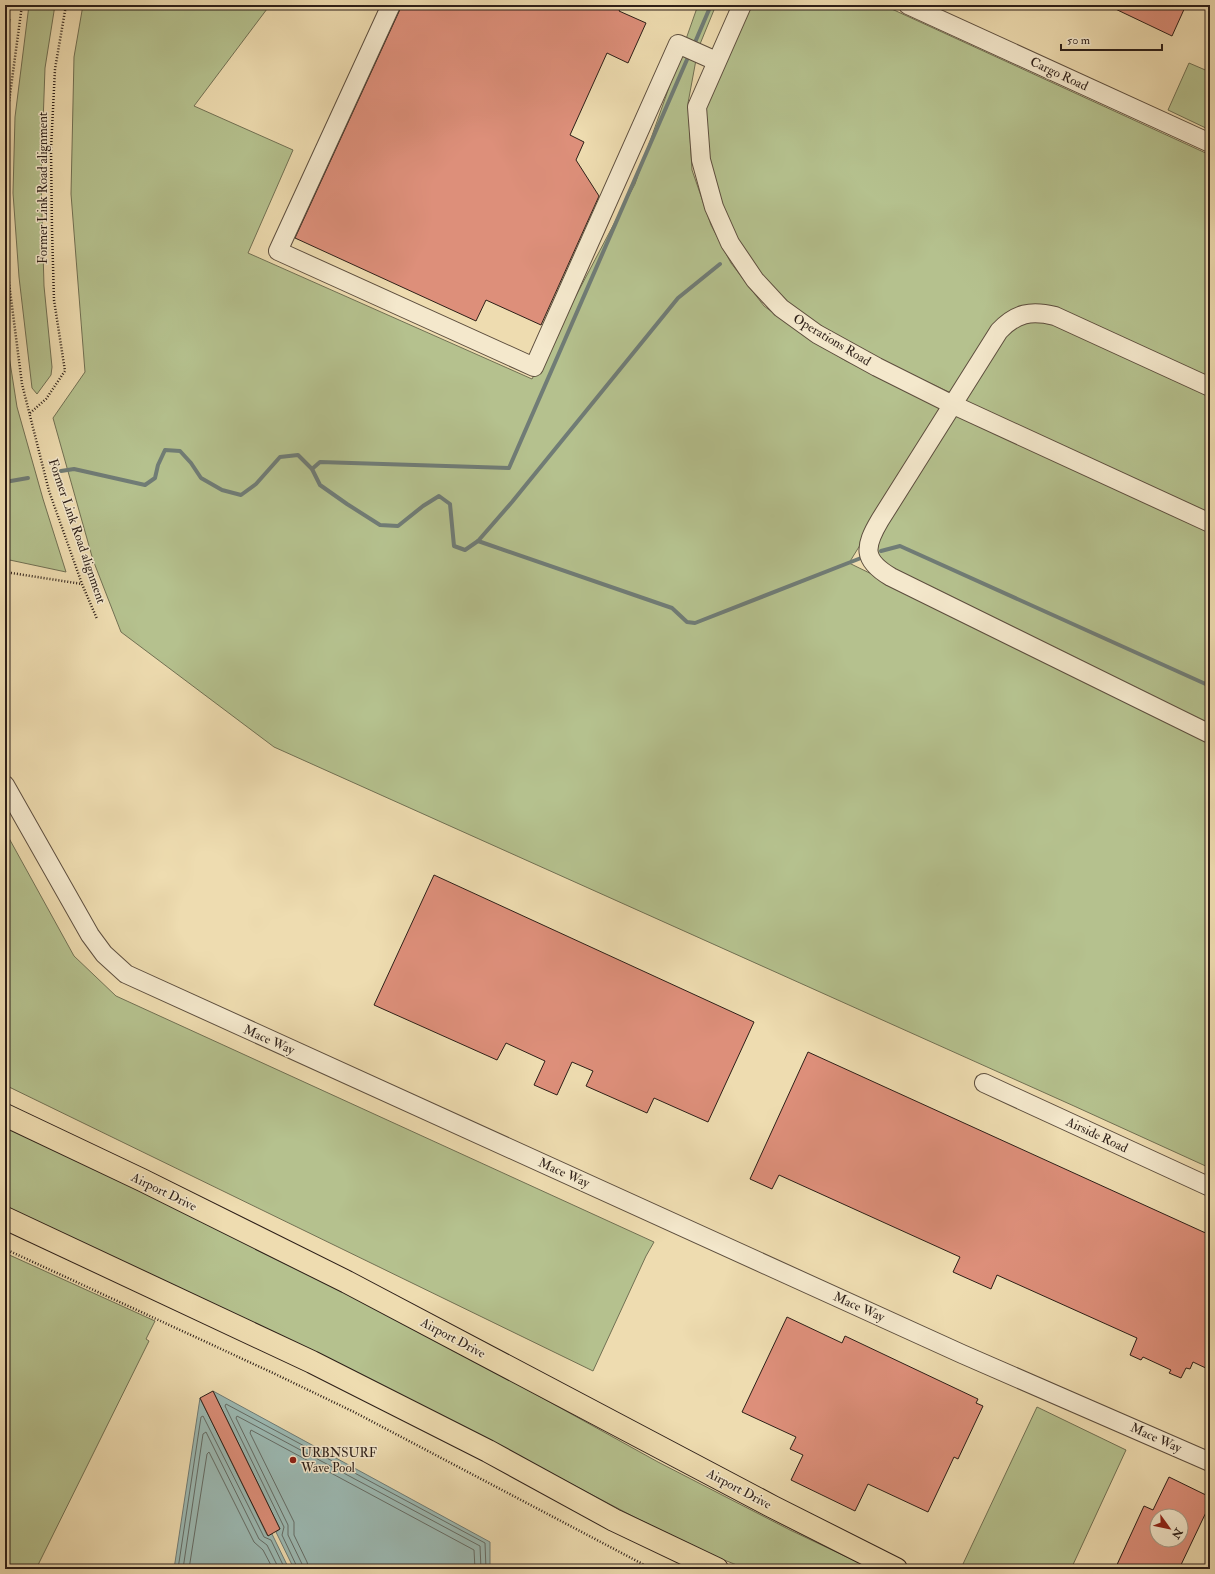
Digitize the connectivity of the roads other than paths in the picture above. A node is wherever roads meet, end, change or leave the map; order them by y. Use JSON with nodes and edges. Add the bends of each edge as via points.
{"nodes":[{"id":1,"x":391,"y":5,"type":"edge"},
{"id":2,"x":742,"y":5,"type":"edge"},
{"id":3,"x":908,"y":5,"type":"edge"},
{"id":4,"x":716,"y":61,"type":"junction"},
{"id":5,"x":1210,"y":143,"type":"edge"},
{"id":6,"x":1210,"y":387,"type":"edge"},
{"id":7,"x":950,"y":404,"type":"junction"},
{"id":8,"x":1210,"y":523,"type":"edge"},
{"id":9,"x":1210,"y":734,"type":"edge"},
{"id":10,"x":5,"y":785,"type":"edge"},
{"id":11,"x":984,"y":1083,"type":"dead end"},
{"id":12,"x":5,"y":1115,"type":"edge"},
{"id":13,"x":1210,"y":1187,"type":"edge"},
{"id":14,"x":5,"y":1218,"type":"edge"},
{"id":15,"x":1210,"y":1462,"type":"edge"},
{"id":16,"x":717,"y":1569,"type":"edge"},
{"id":17,"x":896,"y":1569,"type":"edge"}],
"edges":[{"from":1,"to":4,"type":"street","via":[[278,251],[534,367],[678,44]]},
{"from":2,"to":4,"type":"street","name":"Operations Road"},
{"from":3,"to":5,"type":"street","name":"Cargo Road"},
{"from":4,"to":7,"type":"street","name":"Operations Road","via":[[698,106],[701,160],[714,207],[730,243],[755,280],[781,308],[817,334]]},
{"from":6,"to":7,"type":"street","via":[[1055,316],[1032,313],[1008,322],[999,331]]},
{"from":7,"to":8,"type":"street","name":"Operations Road"},
{"from":7,"to":9,"type":"street","via":[[868,544],[872,561],[878,570]]},
{"from":10,"to":15,"type":"street","name":"Mace Way","via":[[90,935],[104,954],[126,974],[948,1347]]},
{"from":11,"to":13,"type":"street","name":"Airside Road"},
{"from":12,"to":17,"type":"main road","name":"Airport Drive","via":[[347,1282],[773,1507]]},
{"from":14,"to":16,"type":"main road","via":[[312,1362],[488,1451],[614,1520]]}]}
